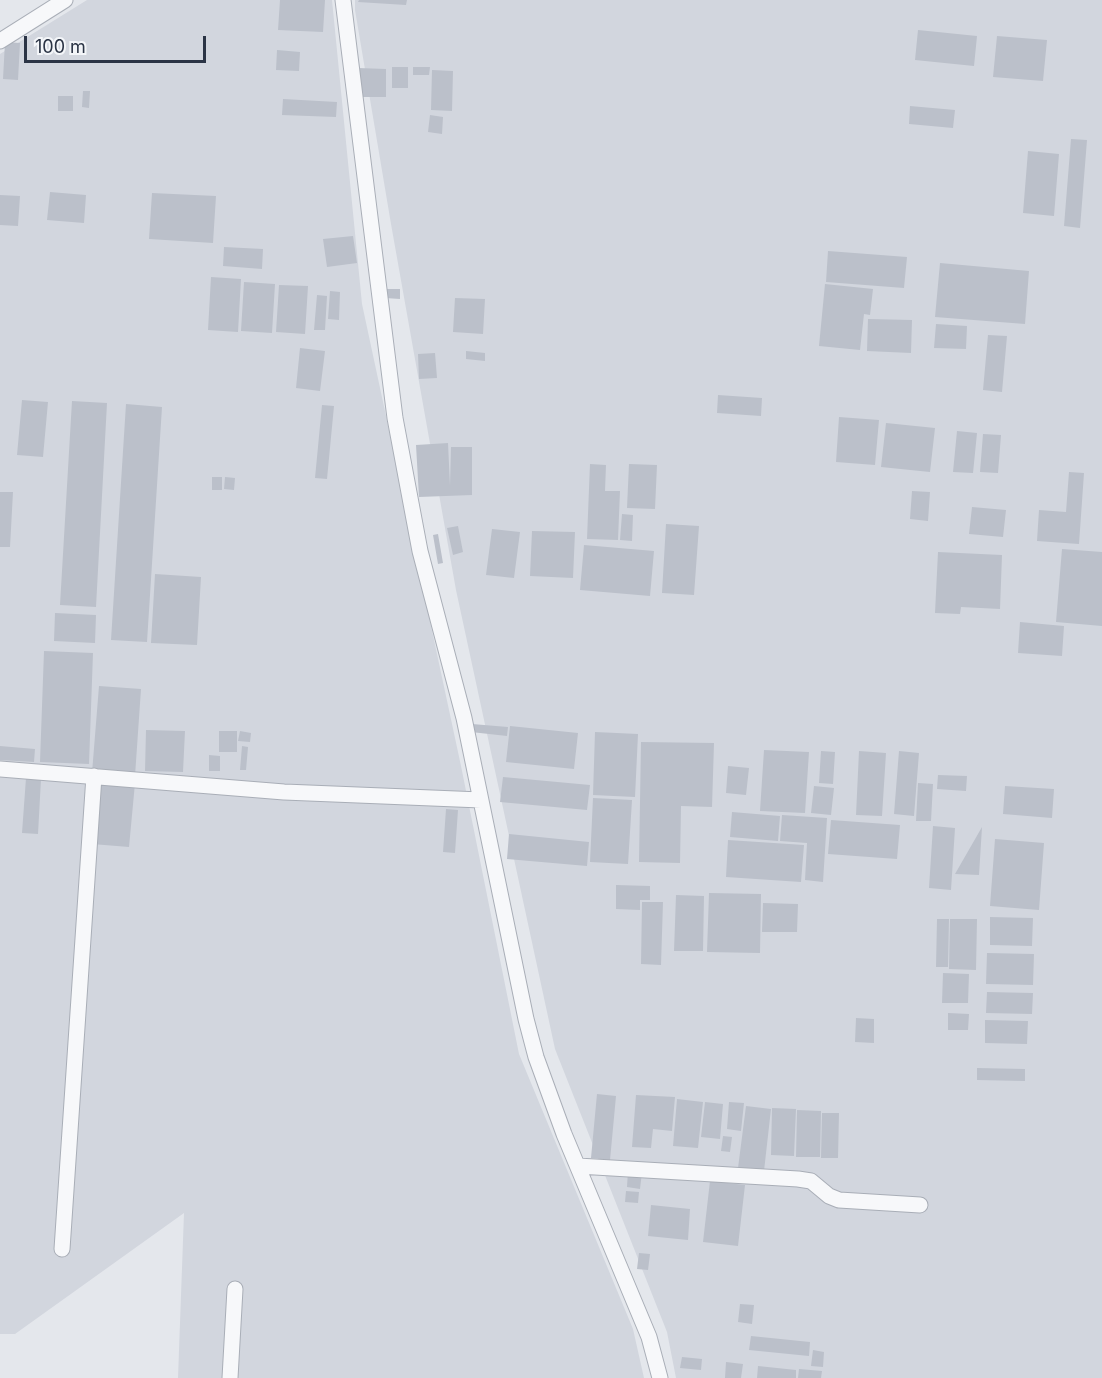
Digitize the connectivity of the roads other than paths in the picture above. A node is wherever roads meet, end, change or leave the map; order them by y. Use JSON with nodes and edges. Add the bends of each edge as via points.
{"nodes":[{"id":1,"x":65,"y":0,"type":"edge"},
{"id":2,"x":343,"y":0,"type":"edge"},
{"id":3,"x":0,"y":40,"type":"edge"},
{"id":4,"x":0,"y":769,"type":"edge"},
{"id":5,"x":94,"y":776,"type":"junction"},
{"id":6,"x":481,"y":800,"type":"junction"},
{"id":7,"x":578,"y":1166,"type":"junction"},
{"id":8,"x":920,"y":1205,"type":"dead end"},
{"id":9,"x":62,"y":1249,"type":"dead end"},
{"id":10,"x":234,"y":1289,"type":"dead end"},
{"id":11,"x":230,"y":1378,"type":"edge"},
{"id":12,"x":660,"y":1378,"type":"edge"}],
"edges":[{"from":1,"to":3,"type":"street"},
{"from":2,"to":6,"type":"street","via":[[395,418],[420,551]]},
{"from":4,"to":5,"type":"street"},
{"from":5,"to":6,"type":"street","via":[[284,792]]},
{"from":5,"to":9,"type":"street"},
{"from":6,"to":7,"type":"street","via":[[526,1019]]},
{"from":7,"to":8,"type":"street","via":[[798,1179],[811,1181],[839,1200]]},
{"from":7,"to":12,"type":"street","via":[[649,1337]]},
{"from":10,"to":11,"type":"street"}]}
